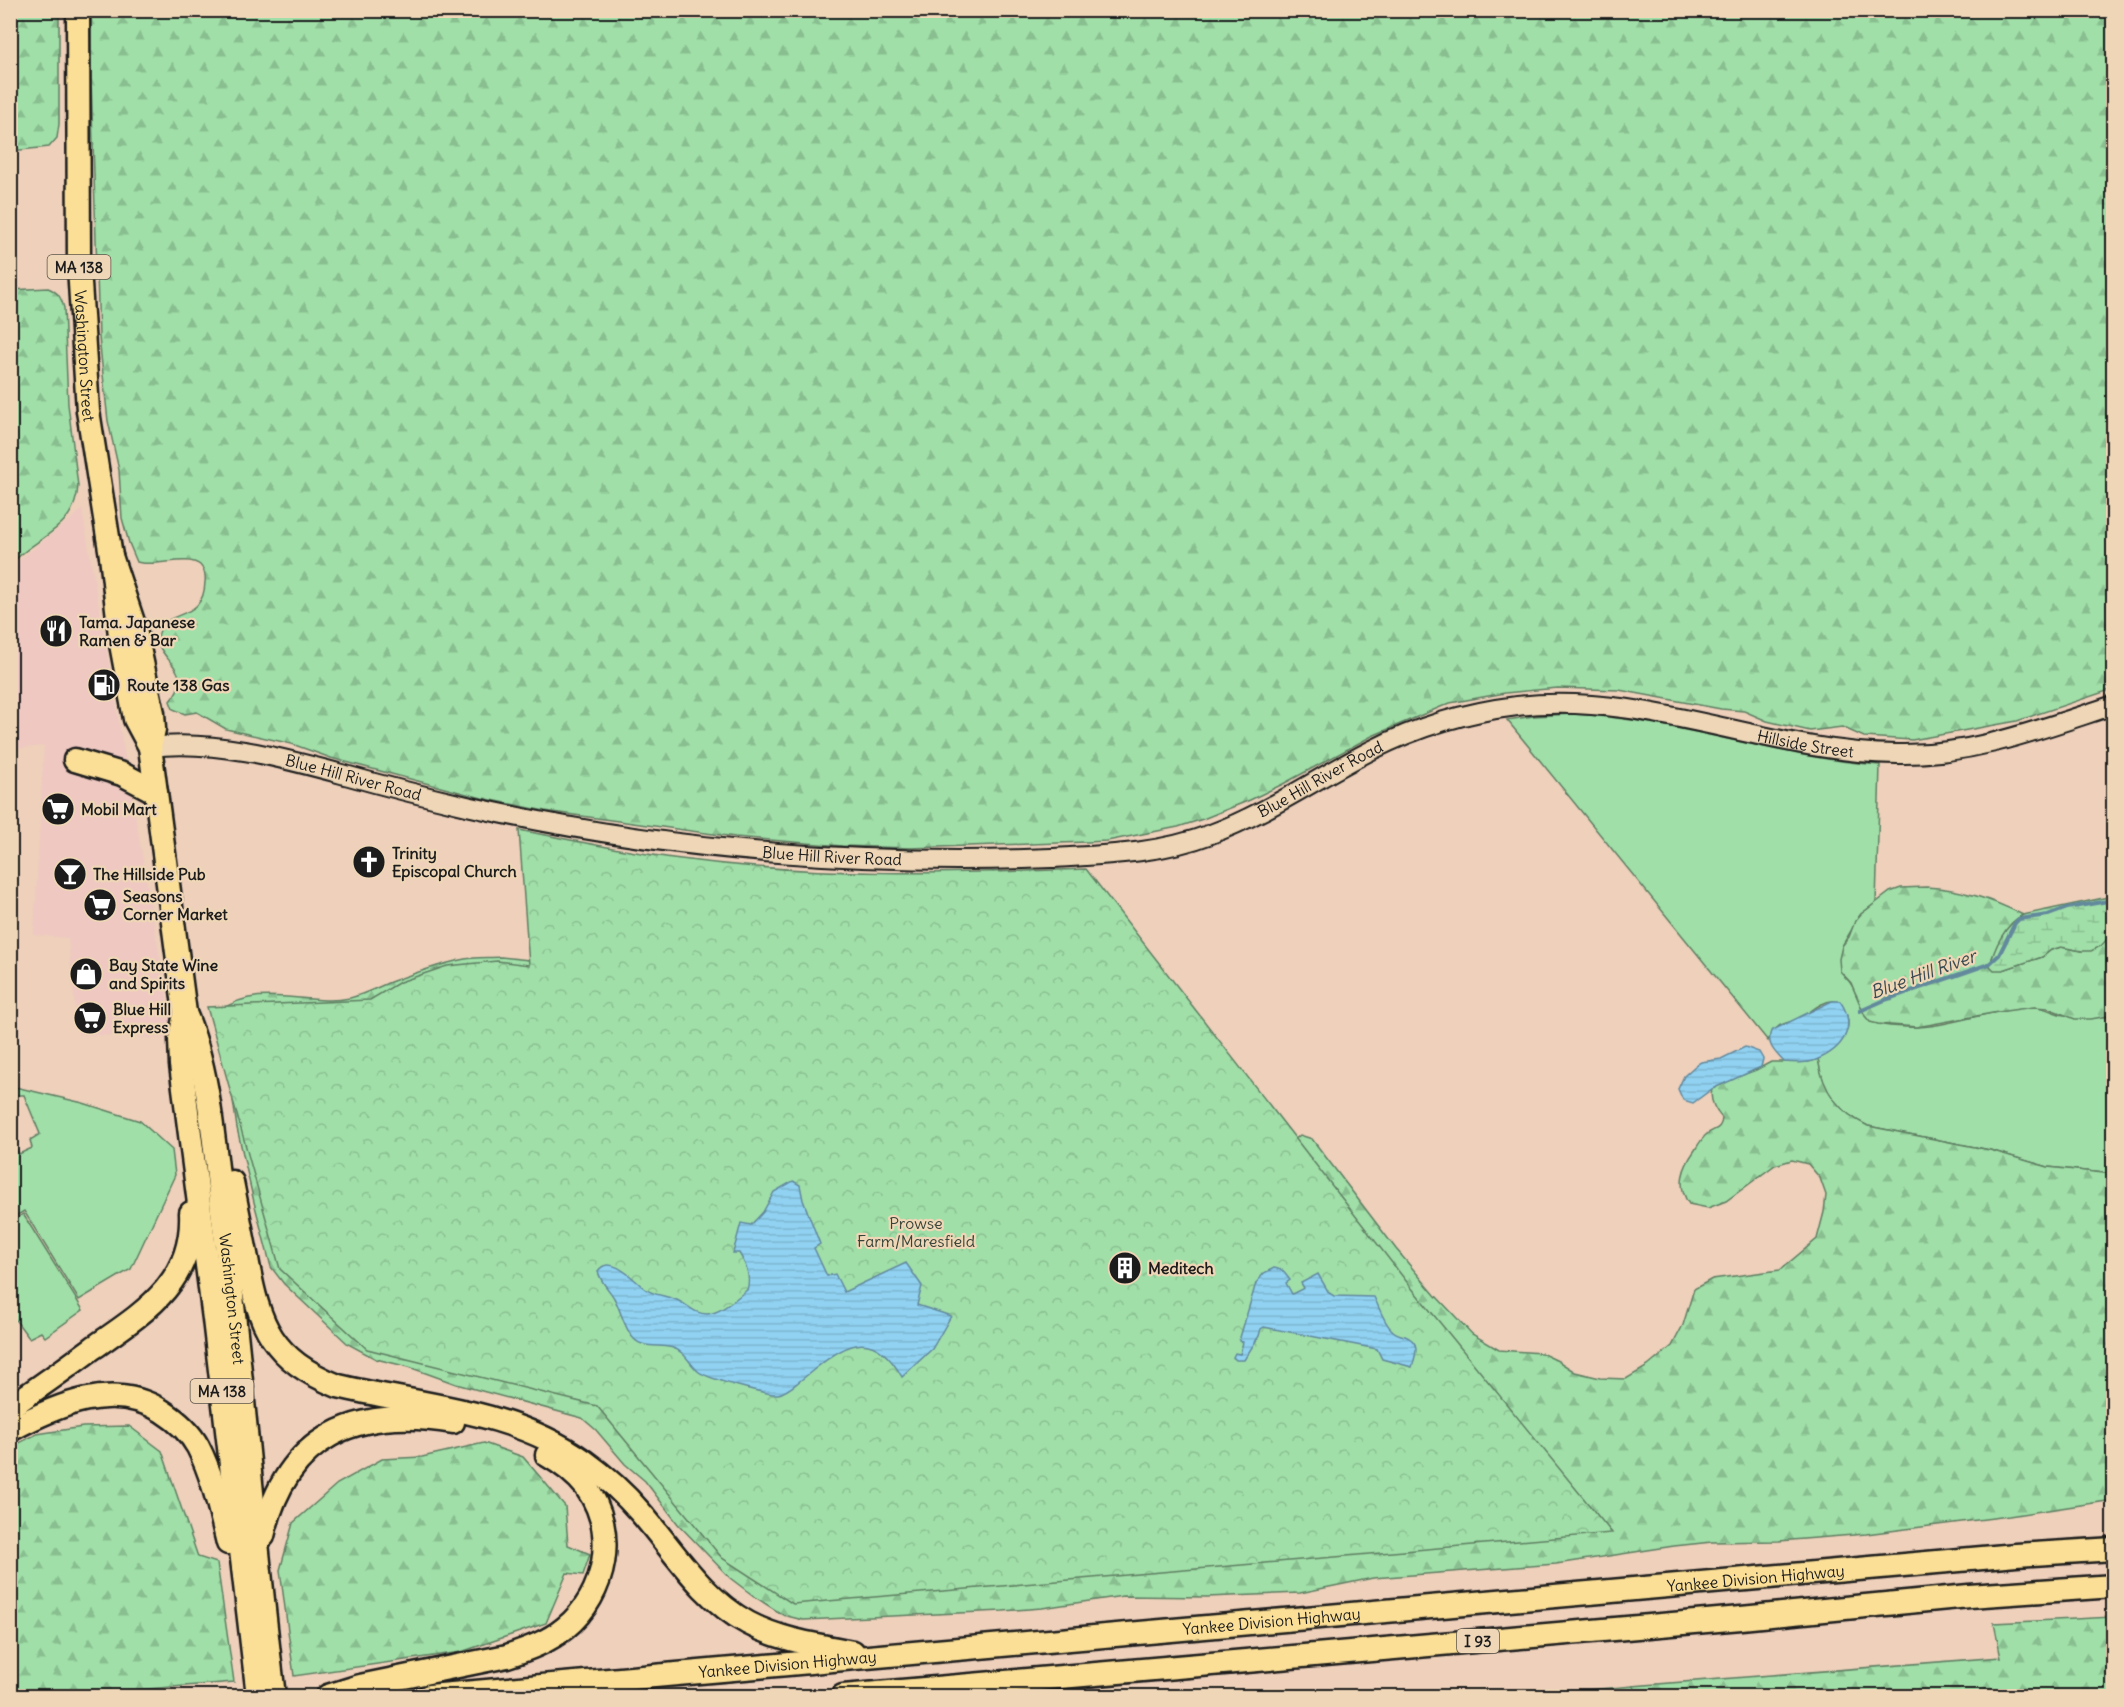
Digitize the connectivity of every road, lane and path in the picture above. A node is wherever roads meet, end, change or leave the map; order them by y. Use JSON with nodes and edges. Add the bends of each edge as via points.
{"nodes":[{"id":1,"x":78,"y":10,"type":"edge"},
{"id":2,"x":2114,"y":705,"type":"edge"},
{"id":3,"x":1495,"y":709,"type":"joint"},
{"id":4,"x":150,"y":747,"type":"junction"},
{"id":5,"x":75,"y":760,"type":"dead end"},
{"id":6,"x":156,"y":792,"type":"junction"},
{"id":7,"x":194,"y":1110,"type":"junction"},
{"id":8,"x":10,"y":1407,"type":"edge"},
{"id":9,"x":10,"y":1430,"type":"edge"},
{"id":10,"x":2114,"y":1549,"type":"edge"},
{"id":11,"x":259,"y":1554,"type":"junction"},
{"id":12,"x":2114,"y":1586,"type":"edge"},
{"id":13,"x":248,"y":1617,"type":"junction"},
{"id":14,"x":878,"y":1656,"type":"junction"},
{"id":15,"x":262,"y":1666,"type":"junction"},
{"id":16,"x":1008,"y":1681,"type":"junction"},
{"id":17,"x":258,"y":1696,"type":"edge"},
{"id":18,"x":274,"y":1696,"type":"edge"},
{"id":19,"x":328,"y":1696,"type":"edge"},
{"id":20,"x":429,"y":1696,"type":"edge"},
{"id":21,"x":843,"y":1696,"type":"edge"},
{"id":22,"x":952,"y":1696,"type":"edge"}],
"edges":[{"from":1,"to":4,"type":"highway","name":"Washington Street","number":"MA 138","via":[[82,325],[91,431],[111,556],[134,625],[153,713]]},
{"from":2,"to":3,"type":"main road","name":"Hillside Street","via":[[2000,741],[1947,751],[1899,754],[1842,750],[1611,705],[1568,703]]},
{"from":3,"to":4,"type":"main road","name":"Blue Hill River Road","via":[[1438,723],[1389,742],[1237,824],[1197,839],[1133,853],[977,861],[777,853],[659,840],[501,813],[253,753],[195,745]]},
{"from":4,"to":6,"type":"highway","name":"Washington Street","number":"MA 138"},
{"from":5,"to":6,"type":"highway","via":[[122,774]]},
{"from":6,"to":7,"type":"highway","name":"Washington Street","number":"MA 138","via":[[185,1013],[199,1051]]},
{"from":7,"to":8,"type":"highway","via":[[186,1172],[190,1231],[172,1280],[146,1311]]},
{"from":7,"to":11,"type":"highway","name":"Washington Street","number":"MA 138","via":[[240,1371]]},
{"from":7,"to":13,"type":"highway","name":"Washington Street","number":"MA 138"},
{"from":7,"to":14,"type":"highway","via":[[228,1159],[260,1314],[272,1338],[290,1359],[317,1378],[338,1386],[482,1414],[548,1440],[584,1461],[627,1497],[698,1582],[729,1611],[790,1639]]},
{"from":9,"to":13,"type":"highway","via":[[75,1402],[106,1396],[136,1399],[171,1417],[192,1437],[205,1463]]},
{"from":10,"to":14,"type":"highway","name":"Yankee Division Highway","number":"I 93"},
{"from":11,"to":15,"type":"highway","name":"Washington Street","number":"MA 138"},
{"from":11,"to":19,"type":"highway","via":[[270,1506],[297,1462],[327,1437],[372,1420],[440,1420],[488,1430],[548,1455],[574,1474],[592,1497],[604,1530],[603,1566],[594,1593],[564,1629],[546,1641],[507,1656]]},
{"from":12,"to":16,"type":"highway","number":"I 93"},
{"from":13,"to":15,"type":"highway","name":"Washington Street","number":"MA 138"},
{"from":14,"to":20,"type":"highway","name":"Yankee Division Highway","number":"I 93"},
{"from":15,"to":17,"type":"highway","name":"Washington Street","number":"MA 138"},
{"from":15,"to":18,"type":"highway","name":"Washington Street","number":"MA 138"},
{"from":16,"to":21,"type":"highway","number":"I 93"},
{"from":16,"to":22,"type":"highway"}]}
